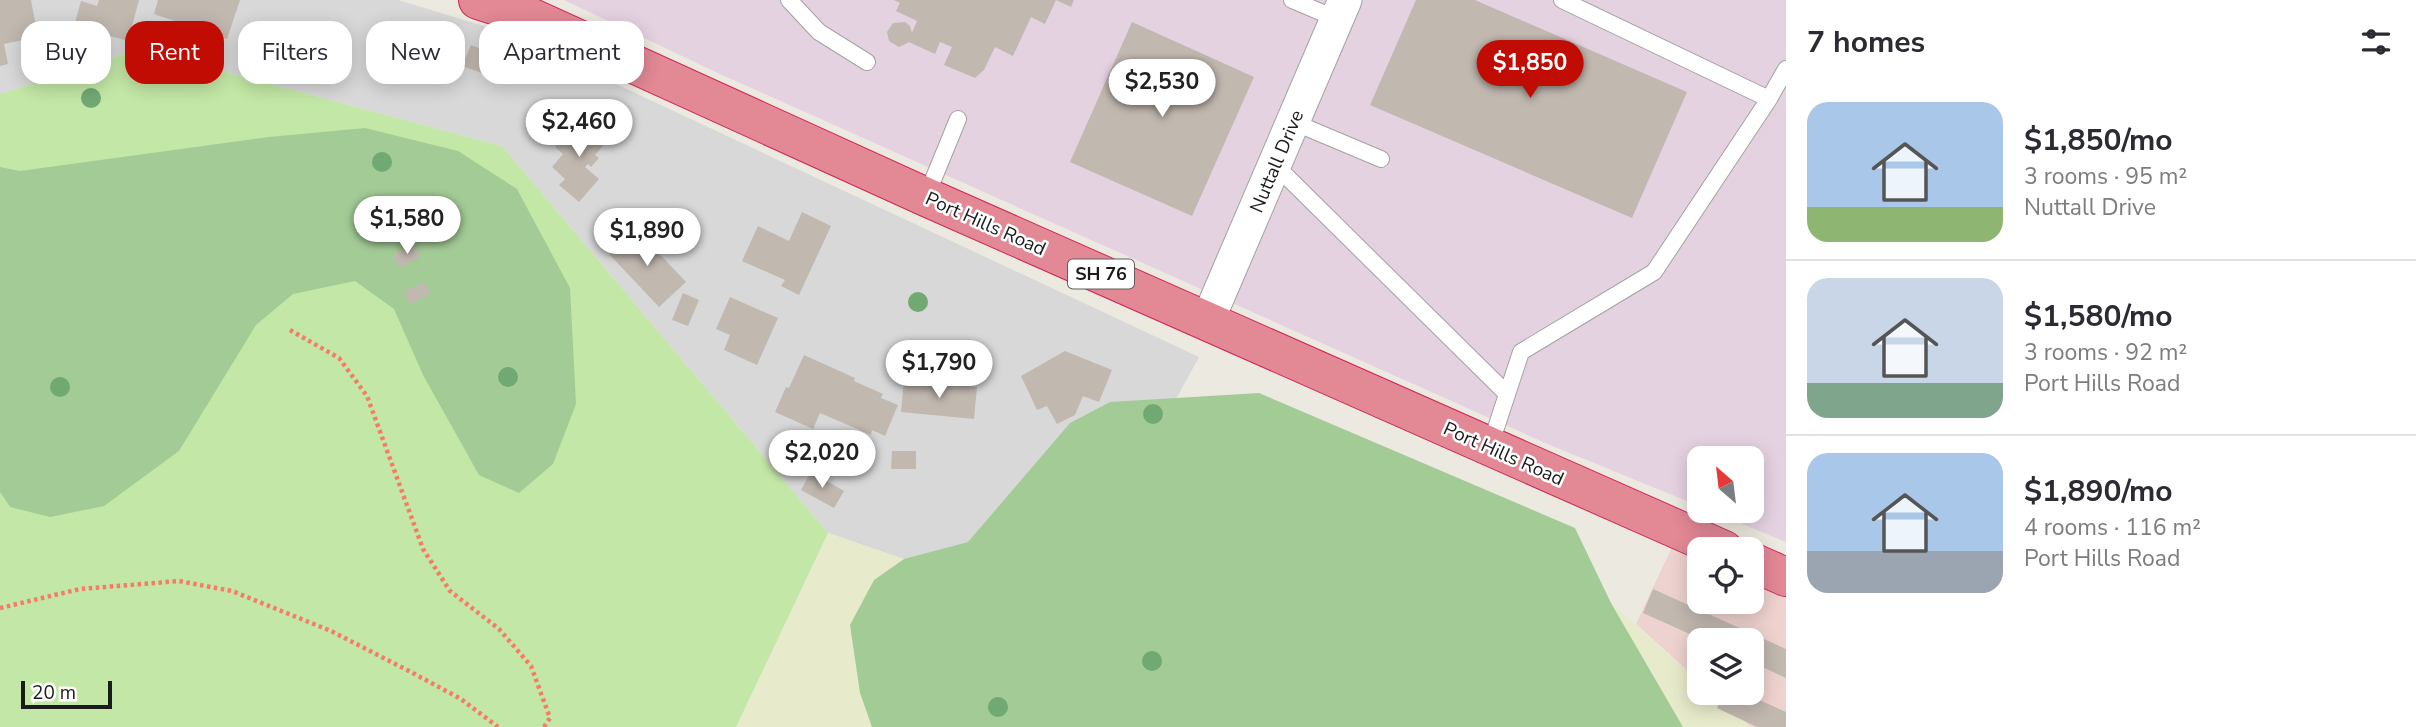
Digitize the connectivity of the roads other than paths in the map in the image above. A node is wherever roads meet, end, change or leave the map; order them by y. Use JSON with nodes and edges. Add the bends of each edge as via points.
{"nodes":[{"id":1,"x":478,"y":0,"type":"edge"},
{"id":2,"x":789,"y":0,"type":"edge"},
{"id":3,"x":1292,"y":0,"type":"edge"},
{"id":4,"x":1562,"y":0,"type":"edge"},
{"id":5,"x":1341,"y":10,"type":"edge"},
{"id":6,"x":867,"y":62,"type":"dead end"},
{"id":7,"x":1786,"y":69,"type":"edge"},
{"id":8,"x":1769,"y":99,"type":"junction"},
{"id":9,"x":958,"y":119,"type":"dead end"},
{"id":10,"x":1293,"y":122,"type":"junction"},
{"id":11,"x":1381,"y":159,"type":"dead end"},
{"id":12,"x":1275,"y":165,"type":"junction"},
{"id":13,"x":926,"y":197,"type":"junction"},
{"id":14,"x":1207,"y":322,"type":"junction"},
{"id":15,"x":1507,"y":394,"type":"junction"},
{"id":16,"x":1490,"y":446,"type":"junction"},
{"id":17,"x":1695,"y":537,"type":"edge"},
{"id":18,"x":1764,"y":567,"type":"edge"},
{"id":19,"x":1786,"y":577,"type":"edge"}],
"edges":[{"from":1,"to":13,"type":"highway","name":"Port Hills Road","number":"SH 76","via":[[528,16]]},
{"from":2,"to":6,"type":"lane","via":[[819,32]]},
{"from":3,"to":5,"type":"lane"},
{"from":4,"to":8,"type":"lane"},
{"from":5,"to":10,"type":"street","name":"Nuttall Drive"},
{"from":7,"to":8,"type":"lane"},
{"from":8,"to":15,"type":"lane","via":[[1654,272],[1521,352]]},
{"from":9,"to":13,"type":"lane"},
{"from":10,"to":11,"type":"lane"},
{"from":10,"to":12,"type":"street","name":"Nuttall Drive"},
{"from":12,"to":14,"type":"street","name":"Nuttall Drive"},
{"from":12,"to":15,"type":"lane"},
{"from":13,"to":14,"type":"highway","name":"Port Hills Road","number":"SH 76"},
{"from":14,"to":16,"type":"highway","name":"Port Hills Road","number":"SH 76"},
{"from":15,"to":16,"type":"lane"},
{"from":16,"to":17,"type":"highway","name":"Port Hills Road","number":"SH 76"},
{"from":18,"to":19,"type":"highway"}]}
